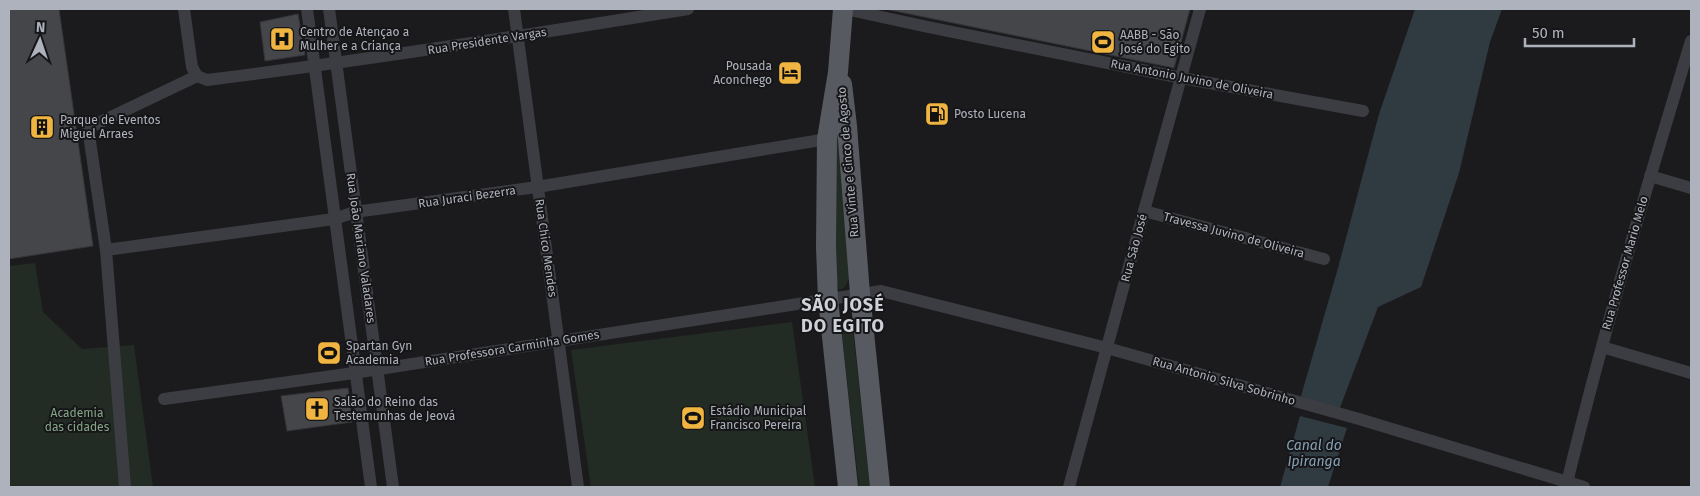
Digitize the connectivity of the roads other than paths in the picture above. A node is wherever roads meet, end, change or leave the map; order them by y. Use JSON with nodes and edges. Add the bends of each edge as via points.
{"nodes":[{"id":1,"x":184,"y":9,"type":"edge"},
{"id":2,"x":307,"y":9,"type":"edge"},
{"id":3,"x":328,"y":9,"type":"edge"},
{"id":4,"x":514,"y":9,"type":"edge"},
{"id":5,"x":688,"y":9,"type":"edge"},
{"id":6,"x":844,"y":9,"type":"edge"},
{"id":7,"x":1200,"y":9,"type":"edge"},
{"id":8,"x":518,"y":37,"type":"junction"},
{"id":9,"x":1691,"y":41,"type":"edge"},
{"id":10,"x":336,"y":64,"type":"junction"},
{"id":11,"x":314,"y":67,"type":"junction"},
{"id":12,"x":838,"y":72,"type":"junction"},
{"id":13,"x":197,"y":76,"type":"junction"},
{"id":14,"x":1182,"y":78,"type":"junction"},
{"id":15,"x":1363,"y":111,"type":"dead end"},
{"id":16,"x":827,"y":139,"type":"junction"},
{"id":17,"x":1650,"y":176,"type":"junction"},
{"id":18,"x":537,"y":188,"type":"junction"},
{"id":19,"x":1691,"y":188,"type":"edge"},
{"id":20,"x":1144,"y":211,"type":"junction"},
{"id":21,"x":355,"y":212,"type":"junction"},
{"id":22,"x":334,"y":219,"type":"junction"},
{"id":23,"x":106,"y":250,"type":"junction"},
{"id":24,"x":1324,"y":258,"type":"dead end"},
{"id":25,"x":860,"y":294,"type":"junction"},
{"id":26,"x":828,"y":299,"type":"junction"},
{"id":27,"x":559,"y":341,"type":"junction"},
{"id":28,"x":1602,"y":347,"type":"junction"},
{"id":29,"x":1107,"y":348,"type":"junction"},
{"id":30,"x":377,"y":369,"type":"junction"},
{"id":31,"x":354,"y":373,"type":"junction"},
{"id":32,"x":1691,"y":373,"type":"edge"},
{"id":33,"x":164,"y":399,"type":"dead end"},
{"id":34,"x":1566,"y":485,"type":"edge"},
{"id":35,"x":125,"y":487,"type":"edge"},
{"id":36,"x":371,"y":487,"type":"edge"},
{"id":37,"x":393,"y":487,"type":"edge"},
{"id":38,"x":578,"y":487,"type":"edge"},
{"id":39,"x":848,"y":487,"type":"edge"},
{"id":40,"x":880,"y":487,"type":"edge"},
{"id":41,"x":1069,"y":487,"type":"edge"},
{"id":42,"x":1584,"y":487,"type":"edge"}],
"edges":[{"from":1,"to":13,"type":"street","via":[[192,68]]},
{"from":2,"to":11,"type":"street","name":"Rua João Mariano Valadares"},
{"from":3,"to":10,"type":"street","name":"Rua João Mariano Valadares"},
{"from":4,"to":8,"type":"street","name":"Rua Chico Mendes"},
{"from":5,"to":8,"type":"street","name":"Rua Presidente Vargas"},
{"from":6,"to":12,"type":"main road"},
{"from":6,"to":14,"type":"street","name":"Rua Antonio Juvino de Oliveira"},
{"from":7,"to":14,"type":"street","name":"Rua São José"},
{"from":8,"to":10,"type":"street","name":"Rua Presidente Vargas"},
{"from":8,"to":18,"type":"street","name":"Rua Chico Mendes"},
{"from":9,"to":17,"type":"street","name":"Rua Professor Mario Melo"},
{"from":10,"to":11,"type":"street","name":"Rua Presidente Vargas"},
{"from":10,"to":21,"type":"street","name":"Rua João Mariano Valadares"},
{"from":11,"to":13,"type":"street","name":"Rua Presidente Vargas","via":[[207,80]]},
{"from":11,"to":22,"type":"street","name":"Rua João Mariano Valadares"},
{"from":12,"to":16,"type":"main road","name":"Rua Vinte e Cinco de Agosto"},
{"from":12,"to":25,"type":"main road","name":"Rua Vinte e Cinco de Agosto","via":[[846,109]]},
{"from":13,"to":23,"type":"street","via":[[88,128]]},
{"from":14,"to":15,"type":"street","name":"Rua Antonio Juvino de Oliveira"},
{"from":14,"to":20,"type":"street","name":"Rua São José"},
{"from":16,"to":18,"type":"street","name":"Rua Juraci Bezerra"},
{"from":16,"to":26,"type":"main road","name":"Rua Vinte e Cinco de Agosto"},
{"from":17,"to":19,"type":"street"},
{"from":17,"to":28,"type":"street","name":"Rua Professor Mario Melo"},
{"from":18,"to":21,"type":"street","name":"Rua Juraci Bezerra"},
{"from":18,"to":27,"type":"street","name":"Rua Chico Mendes"},
{"from":20,"to":24,"type":"street","name":"Travessa Juvino de Oliveira"},
{"from":20,"to":29,"type":"street","name":"Rua São José"},
{"from":21,"to":22,"type":"street","name":"Rua Juraci Bezerra"},
{"from":21,"to":30,"type":"street","name":"Rua João Mariano Valadares"},
{"from":22,"to":23,"type":"street","name":"Rua Juraci Bezerra"},
{"from":22,"to":31,"type":"street","name":"Rua João Mariano Valadares"},
{"from":23,"to":35,"type":"street"},
{"from":25,"to":26,"type":"street","name":"Rua Professora Carminha Gomes"},
{"from":25,"to":29,"type":"street","name":"Rua Antonio Silva Sobrinho","via":[[881,291]]},
{"from":25,"to":40,"type":"main road","name":"Rua Vinte e Cinco de Agosto"},
{"from":26,"to":27,"type":"street","name":"Rua Professora Carminha Gomes"},
{"from":26,"to":39,"type":"main road","name":"Rua Vinte e Cinco de Agosto"},
{"from":27,"to":30,"type":"street","name":"Rua Professora Carminha Gomes"},
{"from":27,"to":38,"type":"street","name":"Rua Chico Mendes"},
{"from":28,"to":32,"type":"street"},
{"from":28,"to":34,"type":"street","name":"Rua Professor Mario Melo"},
{"from":29,"to":34,"type":"street","name":"Rua Antonio Silva Sobrinho","via":[[1338,413]]},
{"from":29,"to":41,"type":"street","name":"Rua São José"},
{"from":30,"to":31,"type":"street","name":"Rua Professora Carminha Gomes"},
{"from":30,"to":37,"type":"street","name":"Rua João Mariano Valadares"},
{"from":31,"to":33,"type":"street","name":"Rua Professora Carminha Gomes"},
{"from":31,"to":36,"type":"street","name":"Rua João Mariano Valadares"},
{"from":34,"to":42,"type":"street","name":"Rua Antonio Silva Sobrinho"}]}
